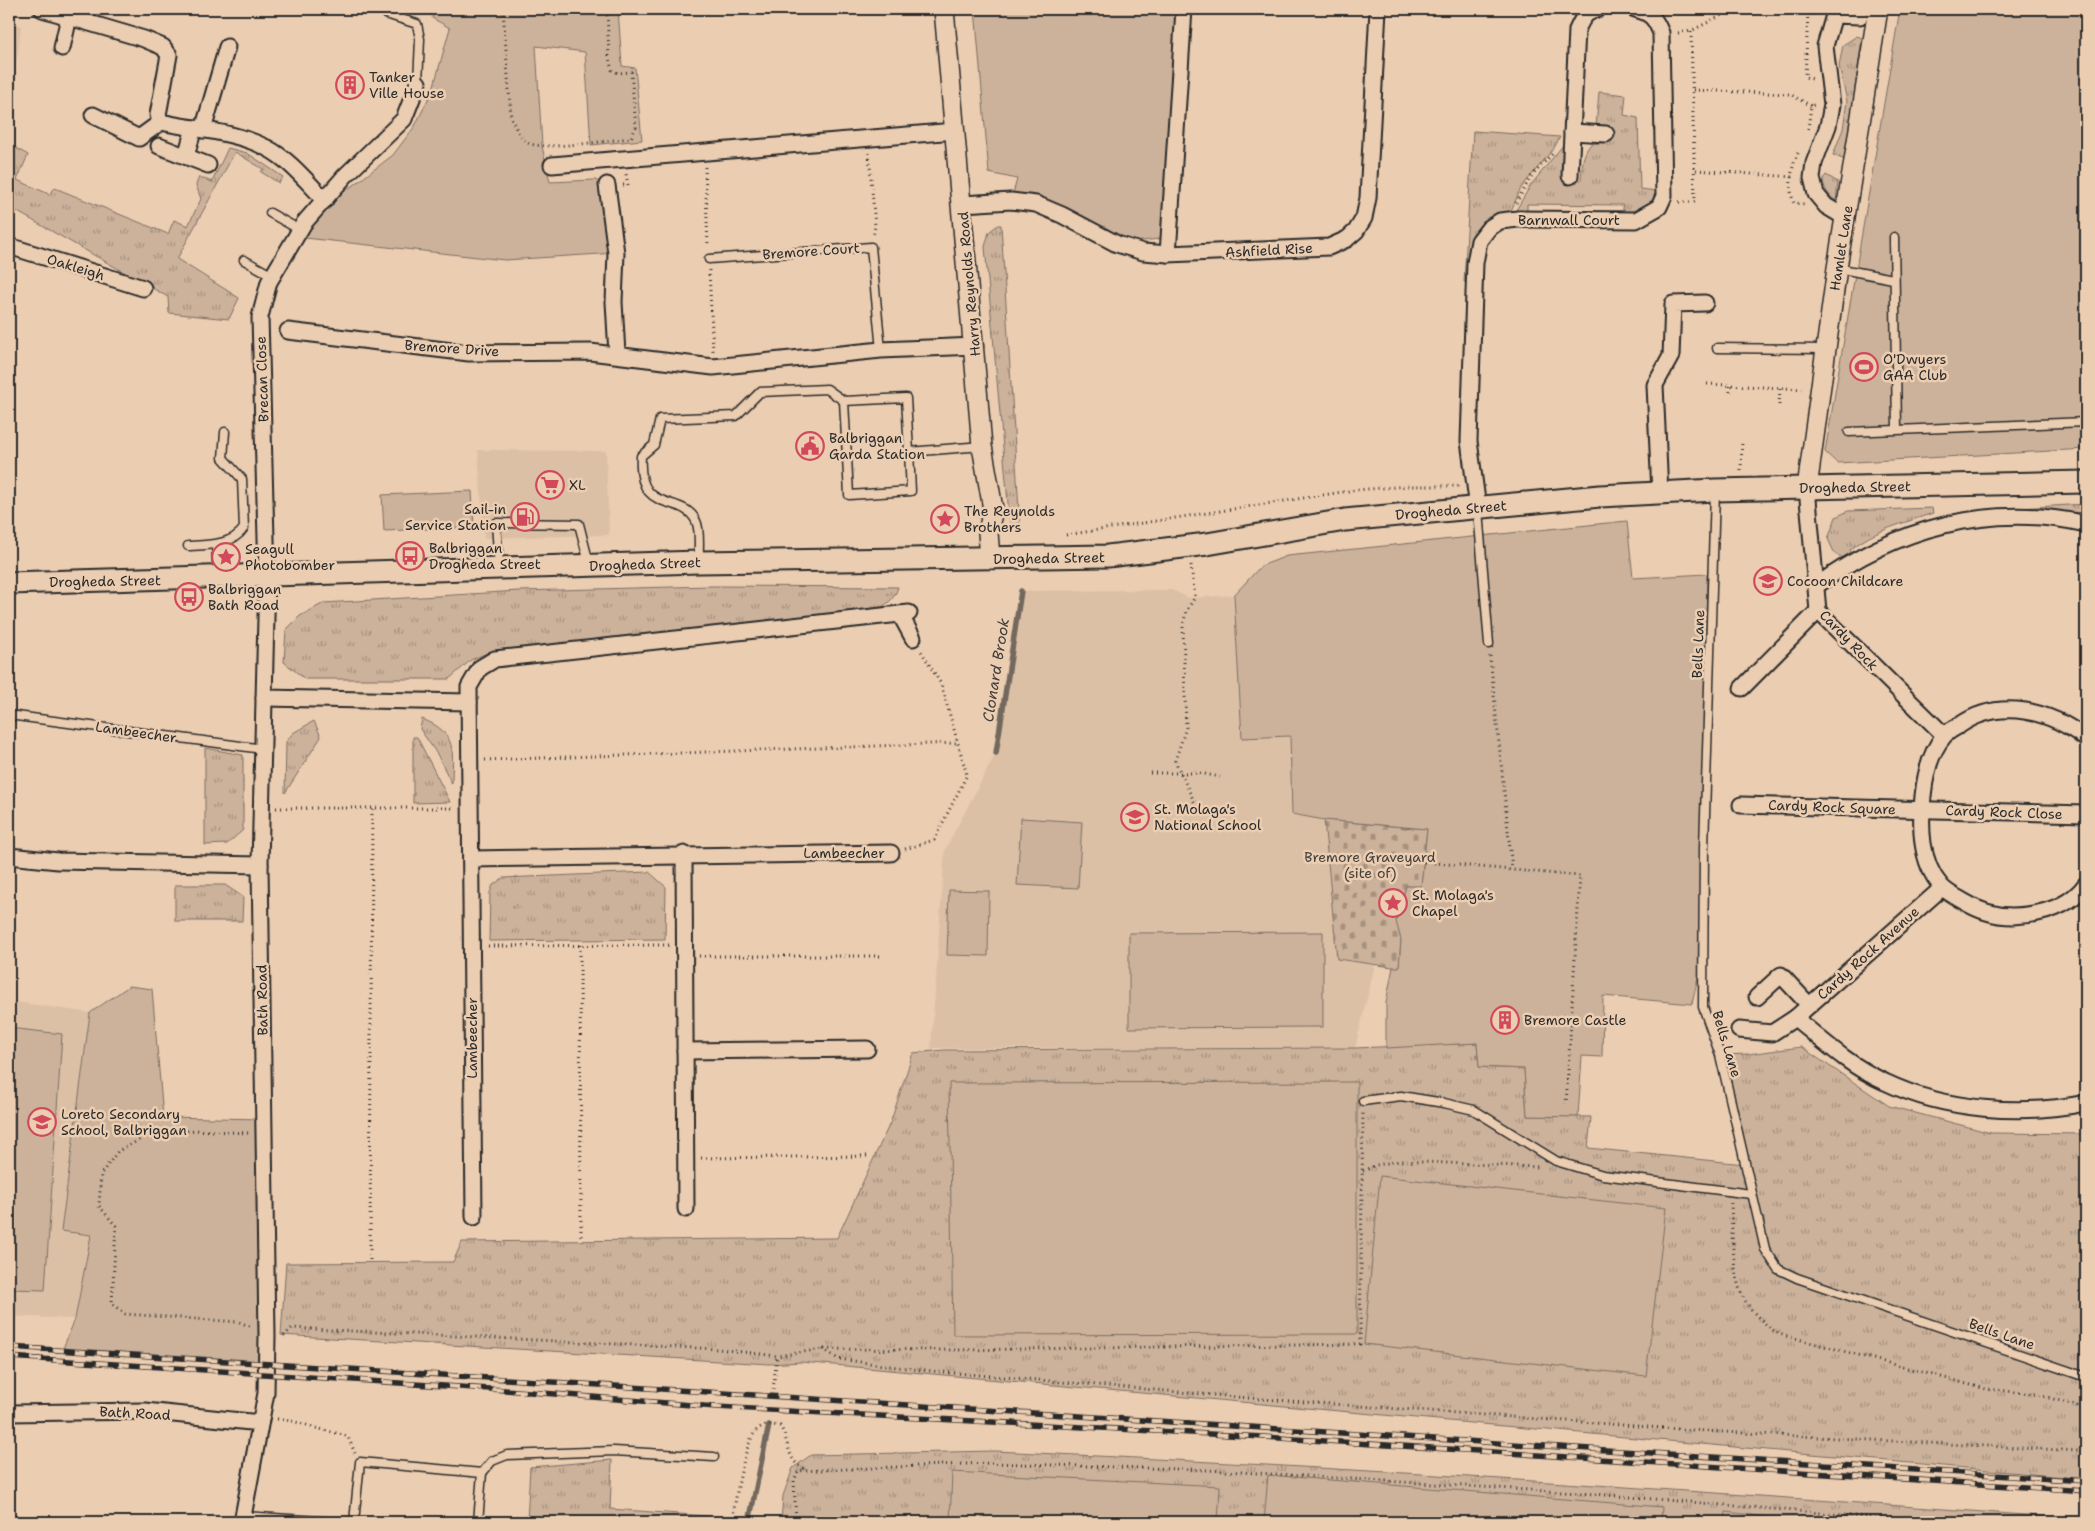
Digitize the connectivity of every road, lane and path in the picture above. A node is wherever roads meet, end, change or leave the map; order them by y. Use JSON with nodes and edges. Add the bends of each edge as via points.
{"nodes":[{"id":1,"x":503,"y":9,"type":"edge"},
{"id":2,"x":607,"y":9,"type":"edge"},
{"id":3,"x":944,"y":9,"type":"edge"},
{"id":4,"x":1184,"y":9,"type":"edge"},
{"id":5,"x":1378,"y":9,"type":"edge"},
{"id":6,"x":1598,"y":9,"type":"edge"},
{"id":7,"x":1635,"y":9,"type":"edge"},
{"id":8,"x":1878,"y":9,"type":"edge"},
{"id":9,"x":42,"y":10,"type":"edge"},
{"id":10,"x":386,"y":14,"type":"dead end"},
{"id":11,"x":1860,"y":16,"type":"dead end"},
{"id":12,"x":69,"y":17,"type":"junction"},
{"id":13,"x":227,"y":47,"type":"dead end"},
{"id":14,"x":62,"y":48,"type":"dead end"},
{"id":15,"x":418,"y":83,"type":"joint"},
{"id":16,"x":1693,"y":90,"type":"dead end"},
{"id":17,"x":1811,"y":106,"type":"dead end"},
{"id":18,"x":93,"y":116,"type":"dead end"},
{"id":19,"x":162,"y":122,"type":"junction"},
{"id":20,"x":199,"y":129,"type":"junction"},
{"id":21,"x":955,"y":131,"type":"junction"},
{"id":22,"x":1572,"y":132,"type":"junction"},
{"id":23,"x":1606,"y":134,"type":"dead end"},
{"id":24,"x":867,"y":138,"type":"junction"},
{"id":25,"x":159,"y":146,"type":"dead end"},
{"id":26,"x":186,"y":156,"type":"junction"},
{"id":27,"x":208,"y":165,"type":"dead end"},
{"id":28,"x":552,"y":165,"type":"dead end"},
{"id":29,"x":1696,"y":170,"type":"dead end"},
{"id":30,"x":1570,"y":176,"type":"dead end"},
{"id":31,"x":1812,"y":178,"type":"junction"},
{"id":32,"x":607,"y":186,"type":"dead end"},
{"id":33,"x":324,"y":200,"type":"junction"},
{"id":34,"x":963,"y":204,"type":"junction"},
{"id":35,"x":270,"y":213,"type":"dead end"},
{"id":36,"x":1846,"y":218,"type":"junction"},
{"id":37,"x":300,"y":230,"type":"junction"},
{"id":38,"x":1894,"y":237,"type":"dead end"},
{"id":39,"x":9,"y":246,"type":"edge"},
{"id":40,"x":871,"y":247,"type":"junction"},
{"id":41,"x":1168,"y":254,"type":"junction"},
{"id":42,"x":709,"y":259,"type":"dead end"},
{"id":43,"x":244,"y":260,"type":"dead end"},
{"id":44,"x":1837,"y":268,"type":"junction"},
{"id":45,"x":273,"y":276,"type":"junction"},
{"id":46,"x":1893,"y":279,"type":"junction"},
{"id":47,"x":143,"y":288,"type":"dead end"},
{"id":48,"x":1705,"y":303,"type":"dead end"},
{"id":49,"x":288,"y":331,"type":"dead end"},
{"id":50,"x":974,"y":346,"type":"junction"},
{"id":51,"x":1716,"y":348,"type":"dead end"},
{"id":52,"x":1826,"y":349,"type":"junction"},
{"id":53,"x":881,"y":350,"type":"junction"},
{"id":54,"x":617,"y":354,"type":"junction"},
{"id":55,"x":1707,"y":384,"type":"dead end"},
{"id":56,"x":1730,"y":385,"type":"junction"},
{"id":57,"x":1780,"y":388,"type":"junction"},
{"id":58,"x":1820,"y":390,"type":"junction"},
{"id":59,"x":1730,"y":392,"type":"dead end"},
{"id":60,"x":844,"y":401,"type":"junction"},
{"id":61,"x":1779,"y":405,"type":"dead end"},
{"id":62,"x":2086,"y":422,"type":"edge"},
{"id":63,"x":1896,"y":429,"type":"junction"},
{"id":64,"x":225,"y":432,"type":"dead end"},
{"id":65,"x":1849,"y":432,"type":"dead end"},
{"id":66,"x":1742,"y":441,"type":"dead end"},
{"id":67,"x":982,"y":446,"type":"junction"},
{"id":68,"x":909,"y":452,"type":"junction"},
{"id":69,"x":1740,"y":475,"type":"dead end"},
{"id":70,"x":2086,"y":482,"type":"edge"},
{"id":71,"x":1807,"y":488,"type":"junction"},
{"id":72,"x":1715,"y":490,"type":"junction"},
{"id":73,"x":1660,"y":493,"type":"junction"},
{"id":74,"x":1478,"y":508,"type":"junction"},
{"id":75,"x":2086,"y":524,"type":"edge"},
{"id":76,"x":216,"y":545,"type":"junction"},
{"id":77,"x":188,"y":546,"type":"dead end"},
{"id":78,"x":1189,"y":547,"type":"junction"},
{"id":79,"x":990,"y":559,"type":"junction"},
{"id":80,"x":699,"y":562,"type":"junction"},
{"id":81,"x":590,"y":565,"type":"junction"},
{"id":82,"x":499,"y":568,"type":"junction"},
{"id":83,"x":267,"y":576,"type":"junction"},
{"id":84,"x":218,"y":578,"type":"junction"},
{"id":85,"x":9,"y":583,"type":"edge"},
{"id":86,"x":1816,"y":586,"type":"junction"},
{"id":87,"x":1818,"y":611,"type":"junction"},
{"id":88,"x":913,"y":638,"type":"joint"},
{"id":89,"x":1489,"y":644,"type":"joint"},
{"id":90,"x":1742,"y":688,"type":"dead end"},
{"id":91,"x":264,"y":698,"type":"junction"},
{"id":92,"x":469,"y":702,"type":"junction"},
{"id":93,"x":9,"y":715,"type":"edge"},
{"id":94,"x":1944,"y":735,"type":"junction"},
{"id":95,"x":2086,"y":739,"type":"edge"},
{"id":96,"x":958,"y":743,"type":"junction"},
{"id":97,"x":263,"y":749,"type":"junction"},
{"id":98,"x":470,"y":760,"type":"junction"},
{"id":99,"x":1150,"y":773,"type":"dead end"},
{"id":100,"x":1179,"y":773,"type":"junction"},
{"id":101,"x":1220,"y":777,"type":"dead end"},
{"id":102,"x":1741,"y":804,"type":"dead end"},
{"id":103,"x":261,"y":808,"type":"junction"},
{"id":104,"x":372,"y":808,"type":"junction"},
{"id":105,"x":470,"y":808,"type":"junction"},
{"id":106,"x":1922,"y":809,"type":"junction"},
{"id":107,"x":1200,"y":814,"type":"dead end"},
{"id":108,"x":2086,"y":814,"type":"edge"},
{"id":109,"x":891,"y":853,"type":"joint"},
{"id":110,"x":684,"y":854,"type":"junction"},
{"id":111,"x":9,"y":856,"type":"edge"},
{"id":112,"x":471,"y":860,"type":"junction"},
{"id":113,"x":1424,"y":862,"type":"dead end"},
{"id":114,"x":260,"y":865,"type":"junction"},
{"id":115,"x":1512,"y":869,"type":"junction"},
{"id":116,"x":1942,"y":888,"type":"junction"},
{"id":117,"x":2084,"y":892,"type":"edge"},
{"id":118,"x":580,"y":945,"type":"junction"},
{"id":119,"x":471,"y":946,"type":"junction"},
{"id":120,"x":684,"y":951,"type":"junction"},
{"id":121,"x":881,"y":956,"type":"dead end"},
{"id":122,"x":1757,"y":997,"type":"dead end"},
{"id":123,"x":1810,"y":1005,"type":"junction"},
{"id":124,"x":1795,"y":1018,"type":"junction"},
{"id":125,"x":1739,"y":1030,"type":"dead end"},
{"id":126,"x":867,"y":1049,"type":"dead end"},
{"id":127,"x":685,"y":1051,"type":"junction"},
{"id":128,"x":1363,"y":1101,"type":"joint"},
{"id":129,"x":2086,"y":1103,"type":"edge"},
{"id":130,"x":1566,"y":1104,"type":"dead end"},
{"id":131,"x":264,"y":1134,"type":"junction"},
{"id":132,"x":870,"y":1156,"type":"dead end"},
{"id":133,"x":686,"y":1158,"type":"junction"},
{"id":134,"x":1556,"y":1161,"type":"junction"},
{"id":135,"x":1363,"y":1171,"type":"junction"},
{"id":136,"x":1731,"y":1190,"type":"junction"},
{"id":137,"x":1751,"y":1194,"type":"junction"},
{"id":138,"x":686,"y":1209,"type":"dead end"},
{"id":139,"x":474,"y":1216,"type":"dead end"},
{"id":140,"x":582,"y":1237,"type":"dead end"},
{"id":141,"x":370,"y":1260,"type":"dead end"},
{"id":142,"x":267,"y":1335,"type":"junction"},
{"id":143,"x":823,"y":1349,"type":"junction"},
{"id":144,"x":777,"y":1356,"type":"junction"},
{"id":145,"x":2086,"y":1377,"type":"edge"},
{"id":146,"x":773,"y":1389,"type":"dead end"},
{"id":147,"x":9,"y":1413,"type":"edge"},
{"id":148,"x":2086,"y":1414,"type":"edge"},
{"id":149,"x":769,"y":1419,"type":"dead end"},
{"id":150,"x":261,"y":1420,"type":"junction"},
{"id":151,"x":769,"y":1424,"type":"junction"},
{"id":152,"x":2086,"y":1450,"type":"edge"},
{"id":153,"x":714,"y":1457,"type":"dead end"},
{"id":154,"x":360,"y":1462,"type":"junction"},
{"id":155,"x":807,"y":1469,"type":"junction"},
{"id":156,"x":482,"y":1474,"type":"junction"},
{"id":157,"x":242,"y":1519,"type":"edge"},
{"id":158,"x":478,"y":1520,"type":"edge"},
{"id":159,"x":504,"y":1521,"type":"edge"},
{"id":160,"x":335,"y":1522,"type":"edge"},
{"id":161,"x":354,"y":1522,"type":"edge"},
{"id":162,"x":527,"y":1522,"type":"edge"},
{"id":163,"x":732,"y":1522,"type":"edge"},
{"id":164,"x":796,"y":1522,"type":"edge"},
{"id":165,"x":1927,"y":1522,"type":"edge"}],
"edges":[{"from":1,"to":2,"type":"path","via":[[511,117],[517,132],[527,143],[542,146],[630,138],[636,127],[631,72],[612,70],[609,58]]},
{"from":3,"to":21,"type":"street","name":"Harry Reynolds Road"},
{"from":4,"to":41,"type":"street"},
{"from":5,"to":41,"type":"street","name":"Ashfield Rise","via":[[1368,198],[1364,218],[1356,231],[1330,247]]},
{"from":6,"to":22,"type":"street","via":[[1589,11],[1577,30]]},
{"from":7,"to":74,"type":"street","name":"Barnwall Court","via":[[1648,12],[1655,18],[1661,33],[1664,196],[1659,207],[1636,220],[1518,218],[1500,221],[1488,228],[1480,242],[1475,263],[1473,297],[1469,441]]},
{"from":8,"to":36,"type":"street","name":"Hamlet Lane"},
{"from":9,"to":12,"type":"street"},
{"from":10,"to":15,"type":"lane","via":[[417,24],[420,39]]},
{"from":11,"to":31,"type":"street","via":[[1834,14],[1825,46],[1832,106]]},
{"from":12,"to":14,"type":"street"},
{"from":12,"to":19,"type":"street","via":[[163,47],[169,55],[158,115]]},
{"from":13,"to":20,"type":"street"},
{"from":15,"to":33,"type":"street","name":"Brecan Close","via":[[404,119]]},
{"from":16,"to":17,"type":"path","via":[[1790,94]]},
{"from":18,"to":19,"type":"street","via":[[139,138]]},
{"from":19,"to":20,"type":"street"},
{"from":20,"to":26,"type":"street"},
{"from":20,"to":33,"type":"street","via":[[244,138],[269,149],[292,166]]},
{"from":21,"to":24,"type":"street"},
{"from":21,"to":34,"type":"street","name":"Harry Reynolds Road"},
{"from":22,"to":23,"type":"street"},
{"from":22,"to":30,"type":"street"},
{"from":24,"to":28,"type":"street"},
{"from":24,"to":40,"type":"path","via":[[875,226]]},
{"from":25,"to":26,"type":"street"},
{"from":26,"to":27,"type":"street"},
{"from":29,"to":31,"type":"path"},
{"from":31,"to":36,"type":"street","via":[[1816,194],[1826,206]]},
{"from":32,"to":54,"type":"street","via":[[616,253]]},
{"from":33,"to":37,"type":"street","name":"Brecan Close"},
{"from":34,"to":41,"type":"street","name":"Ashfield Rise","via":[[1036,204],[1117,244],[1143,252]]},
{"from":34,"to":50,"type":"street","name":"Harry Reynolds Road"},
{"from":35,"to":37,"type":"lane"},
{"from":36,"to":44,"type":"street","name":"Hamlet Lane"},
{"from":37,"to":45,"type":"street","name":"Brecan Close"},
{"from":38,"to":46,"type":"lane"},
{"from":39,"to":47,"type":"street","name":"Oakleigh"},
{"from":40,"to":42,"type":"lane","name":"Bremore Court"},
{"from":40,"to":53,"type":"lane","name":"Bremore Court"},
{"from":43,"to":45,"type":"lane"},
{"from":44,"to":46,"type":"lane"},
{"from":44,"to":52,"type":"street","name":"Hamlet Lane"},
{"from":45,"to":83,"type":"street","name":"Brecan Close","via":[[262,302],[260,317]]},
{"from":46,"to":63,"type":"lane"},
{"from":48,"to":73,"type":"street","via":[[1673,304],[1671,356],[1655,385]]},
{"from":49,"to":54,"type":"street","name":"Bremore Drive","via":[[469,352]]},
{"from":50,"to":53,"type":"street"},
{"from":50,"to":67,"type":"street","name":"Harry Reynolds Road"},
{"from":51,"to":52,"type":"lane"},
{"from":52,"to":58,"type":"street","name":"Hamlet Lane"},
{"from":53,"to":54,"type":"street","via":[[713,367]]},
{"from":55,"to":56,"type":"path"},
{"from":56,"to":57,"type":"path"},
{"from":56,"to":59,"type":"path"},
{"from":57,"to":58,"type":"path"},
{"from":57,"to":61,"type":"path"},
{"from":58,"to":71,"type":"street","name":"Hamlet Lane"},
{"from":60,"to":68,"type":"lane","via":[[906,398]]},
{"from":60,"to":68,"type":"lane","via":[[849,495],[911,491]]},
{"from":60,"to":80,"type":"lane","via":[[827,389],[760,392],[736,416],[660,419],[654,446],[641,456],[642,480],[647,490],[658,499],[691,514],[696,522]]},
{"from":62,"to":63,"type":"lane"},
{"from":63,"to":65,"type":"lane"},
{"from":64,"to":76,"type":"lane","via":[[223,458],[242,479],[244,528],[239,535]]},
{"from":66,"to":69,"type":"path"},
{"from":67,"to":68,"type":"lane"},
{"from":67,"to":79,"type":"street","name":"Harry Reynolds Road","via":[[992,509],[988,532]]},
{"from":70,"to":71,"type":"main road","name":"Drogheda Street"},
{"from":71,"to":72,"type":"main road","name":"Drogheda Street"},
{"from":71,"to":86,"type":"street","name":"Cardy Rock"},
{"from":72,"to":73,"type":"main road","name":"Drogheda Street"},
{"from":72,"to":137,"type":"lane","name":"Bells Lane","via":[[1704,848],[1703,1007],[1720,1055]]},
{"from":73,"to":74,"type":"main road","name":"Drogheda Street"},
{"from":74,"to":78,"type":"main road","name":"Drogheda Street","via":[[1345,520]]},
{"from":74,"to":89,"type":"lane"},
{"from":75,"to":86,"type":"street","via":[[2005,516],[1954,521],[1906,535],[1843,567]]},
{"from":76,"to":77,"type":"lane"},
{"from":76,"to":84,"type":"lane"},
{"from":78,"to":79,"type":"main road","name":"Drogheda Street","via":[[1108,556]]},
{"from":78,"to":100,"type":"path","via":[[1195,597],[1186,612],[1183,626],[1186,728],[1175,761]]},
{"from":79,"to":80,"type":"main road","name":"Drogheda Street"},
{"from":80,"to":81,"type":"main road","name":"Drogheda Street"},
{"from":81,"to":82,"type":"main road","name":"Drogheda Street"},
{"from":81,"to":82,"type":"lane","via":[[579,524],[496,523]]},
{"from":82,"to":83,"type":"main road","name":"Drogheda Street"},
{"from":83,"to":84,"type":"main road","name":"Drogheda Street"},
{"from":83,"to":91,"type":"street","name":"Bath Road"},
{"from":84,"to":85,"type":"main road","name":"Drogheda Street"},
{"from":86,"to":87,"type":"street","name":"Cardy Rock"},
{"from":87,"to":90,"type":"street"},
{"from":87,"to":94,"type":"street","name":"Cardy Rock"},
{"from":88,"to":92,"type":"street","name":"Lambeecher","via":[[904,614],[495,659],[476,674],[469,687]]},
{"from":88,"to":96,"type":"path","name":"Lambeecher","via":[[941,684]]},
{"from":89,"to":115,"type":"path"},
{"from":91,"to":92,"type":"street"},
{"from":91,"to":97,"type":"street","name":"Bath Road"},
{"from":92,"to":98,"type":"street","name":"Lambeecher"},
{"from":93,"to":97,"type":"lane","name":"Lambeecher"},
{"from":94,"to":95,"type":"street","via":[[1968,719],[1992,711],[2018,710],[2045,715],[2070,726]]},
{"from":94,"to":106,"type":"street","via":[[1934,752]]},
{"from":96,"to":98,"type":"path"},
{"from":96,"to":109,"type":"path","name":"Lambeecher","via":[[967,775],[934,840]]},
{"from":97,"to":103,"type":"street","name":"Bath Road"},
{"from":98,"to":105,"type":"street","name":"Lambeecher"},
{"from":99,"to":100,"type":"path"},
{"from":100,"to":101,"type":"path"},
{"from":100,"to":107,"type":"path"},
{"from":102,"to":106,"type":"street","name":"Cardy Rock Square"},
{"from":103,"to":104,"type":"path"},
{"from":103,"to":114,"type":"street","name":"Bath Road"},
{"from":104,"to":105,"type":"path"},
{"from":104,"to":141,"type":"path"},
{"from":105,"to":112,"type":"street","name":"Lambeecher"},
{"from":106,"to":108,"type":"street","name":"Cardy Rock Close"},
{"from":106,"to":116,"type":"street","via":[[1923,847],[1930,870]]},
{"from":109,"to":110,"type":"street","name":"Lambeecher"},
{"from":110,"to":112,"type":"street","name":"Lambeecher"},
{"from":110,"to":120,"type":"street"},
{"from":111,"to":114,"type":"street","via":[[58,862]]},
{"from":112,"to":119,"type":"street","name":"Lambeecher"},
{"from":113,"to":115,"type":"path"},
{"from":114,"to":131,"type":"street","name":"Bath Road"},
{"from":115,"to":130,"type":"path","via":[[1580,876]]},
{"from":116,"to":117,"type":"street","via":[[1976,909],[2007,916],[2030,915],[2057,908]]},
{"from":116,"to":123,"type":"street","name":"Cardy Rock Avenue"},
{"from":118,"to":119,"type":"path"},
{"from":118,"to":120,"type":"path"},
{"from":118,"to":140,"type":"path"},
{"from":119,"to":139,"type":"street","name":"Lambeecher"},
{"from":120,"to":121,"type":"path"},
{"from":120,"to":127,"type":"street"},
{"from":122,"to":123,"type":"street","via":[[1781,976]]},
{"from":123,"to":124,"type":"street","name":"Cardy Rock Avenue"},
{"from":124,"to":125,"type":"street","name":"Cardy Rock Avenue","via":[[1772,1033]]},
{"from":124,"to":129,"type":"street","via":[[1840,1055],[1884,1082],[1923,1097],[2008,1110]]},
{"from":126,"to":127,"type":"street"},
{"from":127,"to":133,"type":"street"},
{"from":128,"to":134,"type":"lane","via":[[1401,1096],[1474,1110]]},
{"from":128,"to":135,"type":"path"},
{"from":131,"to":142,"type":"street","name":"Bath Road"},
{"from":131,"to":142,"type":"path","via":[[195,1130],[144,1137],[118,1151],[101,1174],[99,1206],[116,1226],[112,1304],[125,1314],[239,1322]]},
{"from":132,"to":133,"type":"path"},
{"from":133,"to":138,"type":"street"},
{"from":134,"to":135,"type":"path","via":[[1549,1168],[1400,1161]]},
{"from":134,"to":136,"type":"lane","via":[[1603,1175]]},
{"from":135,"to":143,"type":"path","via":[[1360,1344]]},
{"from":136,"to":137,"type":"lane"},
{"from":136,"to":148,"type":"path","via":[[1735,1265],[1742,1295],[1765,1325],[1780,1334],[1986,1389],[2035,1394],[2075,1405]]},
{"from":137,"to":145,"type":"lane","name":"Bells Lane","via":[[1765,1249],[1778,1269]]},
{"from":142,"to":144,"type":"path","via":[[284,1336],[292,1328],[718,1349]]},
{"from":142,"to":150,"type":"street","name":"Bath Road","via":[[266,1393]]},
{"from":143,"to":144,"type":"path"},
{"from":143,"to":152,"type":"path","via":[[838,1359],[920,1370],[1249,1398],[1705,1431]]},
{"from":144,"to":146,"type":"path"},
{"from":147,"to":150,"type":"street","name":"Bath Road","via":[[145,1411]]},
{"from":149,"to":151,"type":"path"},
{"from":150,"to":154,"type":"path","via":[[297,1421],[335,1432],[348,1438]]},
{"from":150,"to":157,"type":"street","name":"Bath Road"},
{"from":151,"to":155,"type":"path","via":[[780,1426],[789,1454],[800,1467]]},
{"from":151,"to":163,"type":"path","via":[[756,1430],[746,1451]]},
{"from":153,"to":156,"type":"lane","via":[[614,1451],[507,1455],[492,1461]]},
{"from":154,"to":156,"type":"lane"},
{"from":154,"to":161,"type":"lane"},
{"from":155,"to":164,"type":"path","via":[[798,1471],[794,1481]]},
{"from":155,"to":165,"type":"path","via":[[991,1463],[1208,1470],[1584,1494]]},
{"from":156,"to":158,"type":"lane"},
{"from":157,"to":160,"type":"lane"},
{"from":158,"to":159,"type":"path"},
{"from":159,"to":162,"type":"path"}]}
